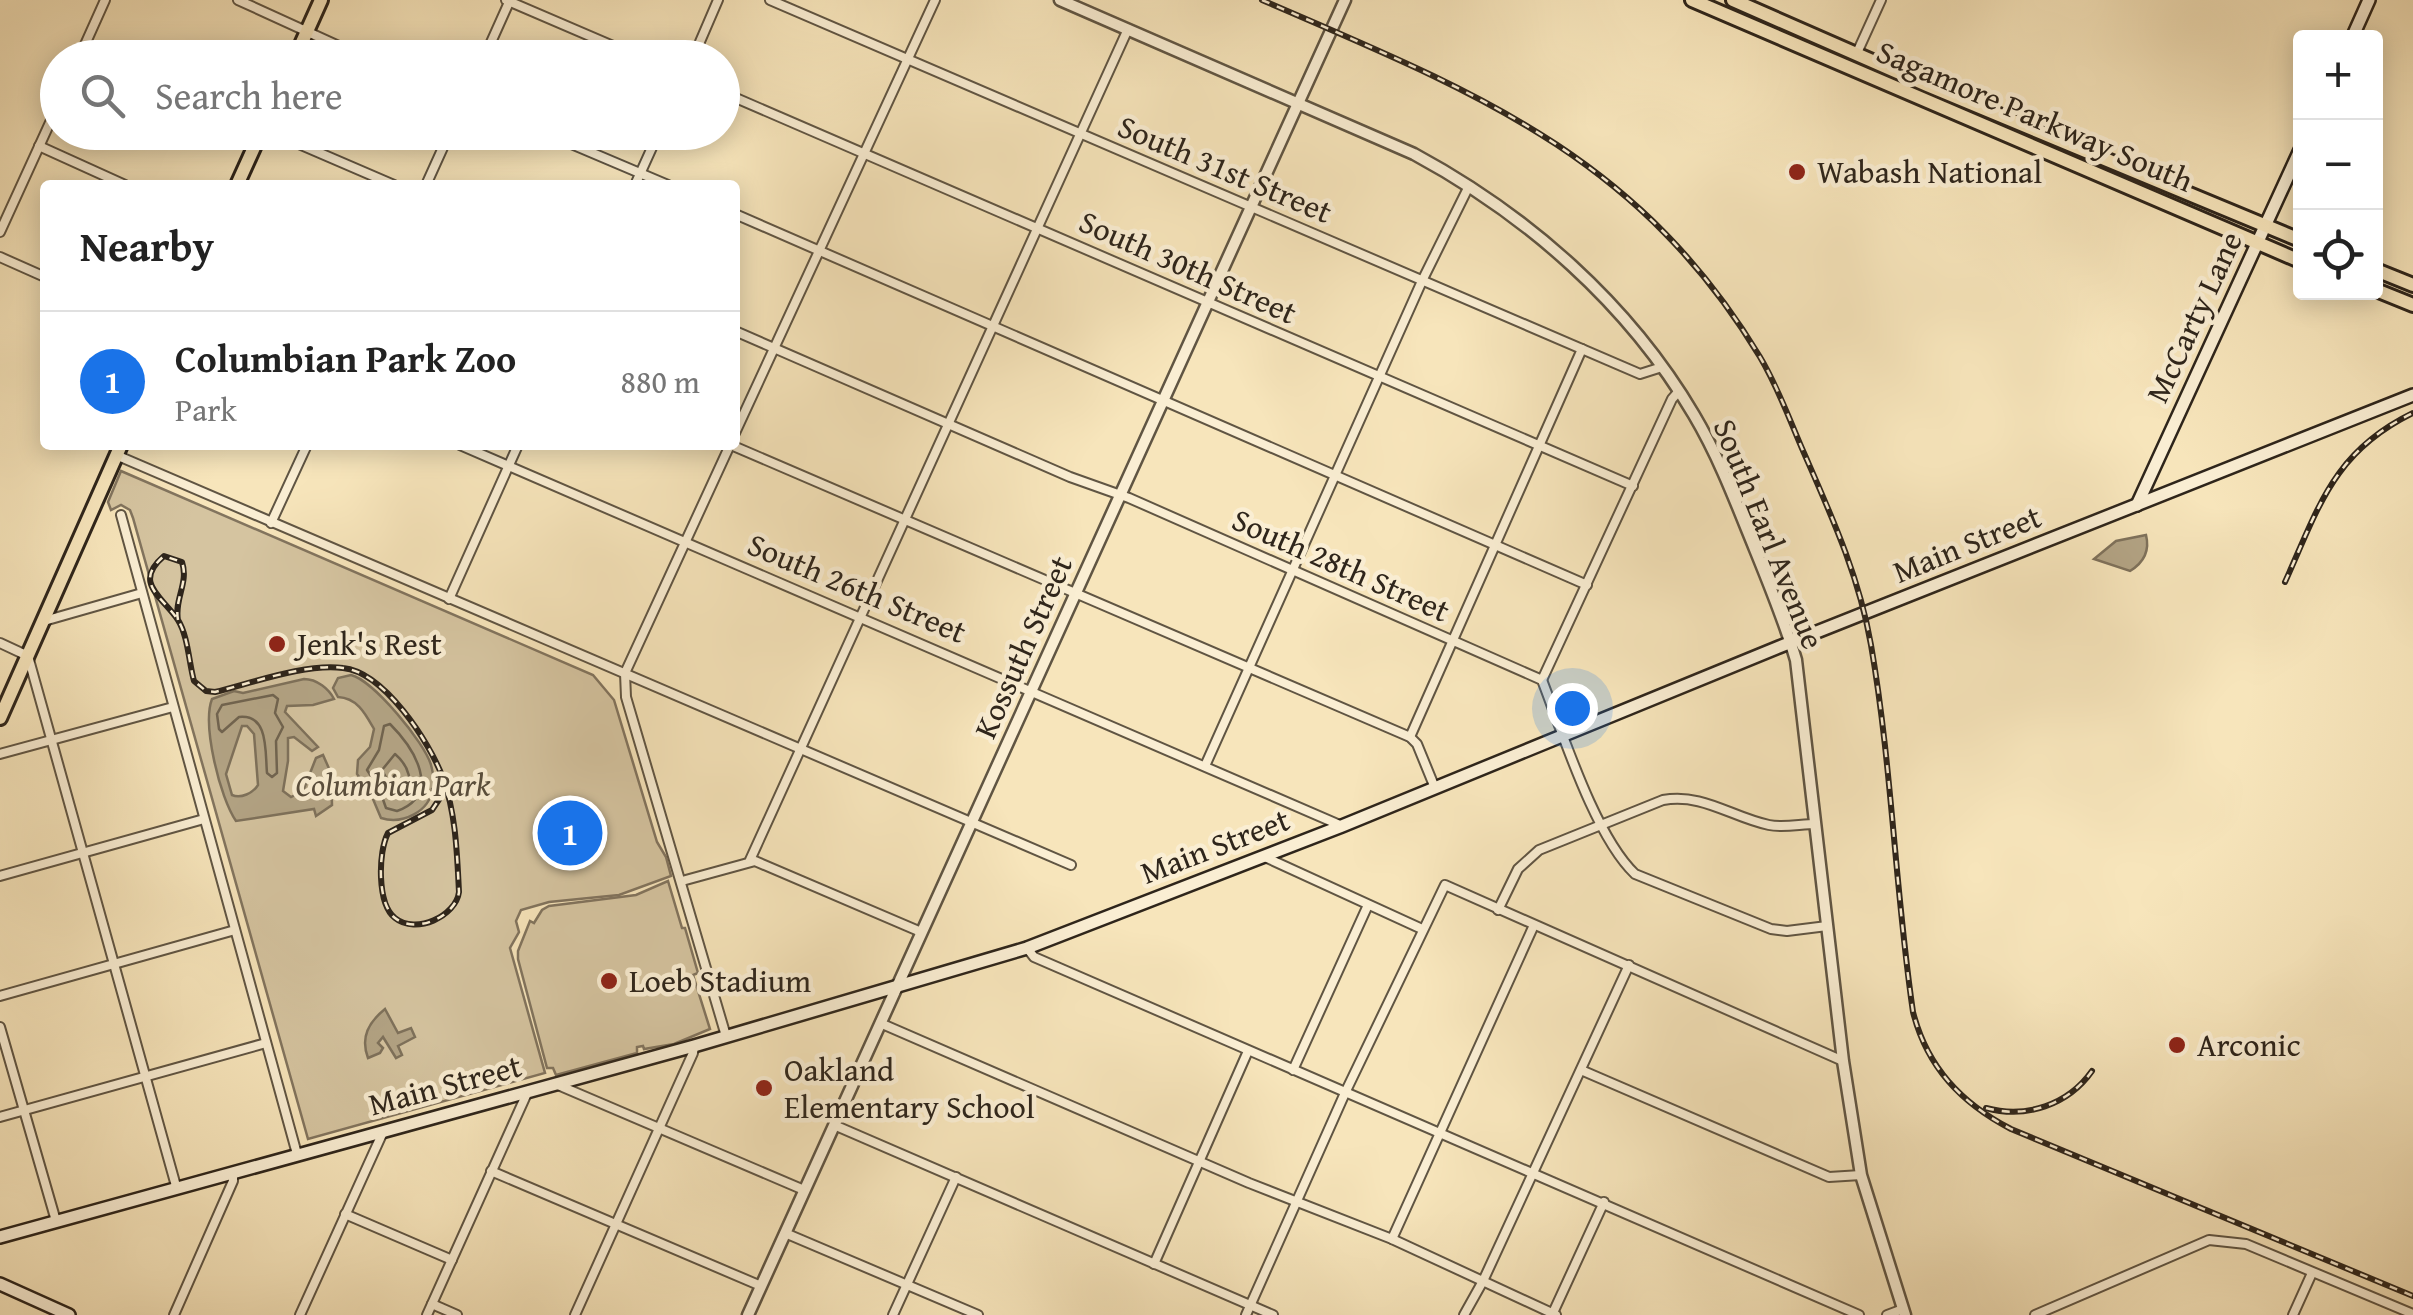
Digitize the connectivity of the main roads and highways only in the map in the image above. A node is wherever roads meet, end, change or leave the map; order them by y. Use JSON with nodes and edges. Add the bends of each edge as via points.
{"nodes":[{"id":1,"x":321,"y":0,"type":"edge"},
{"id":2,"x":1692,"y":0,"type":"edge"},
{"id":3,"x":1733,"y":0,"type":"edge"},
{"id":4,"x":2370,"y":0,"type":"edge"},
{"id":5,"x":2356,"y":30,"type":"edge"},
{"id":6,"x":303,"y":40,"type":"edge"},
{"id":7,"x":1853,"y":61,"type":"junction"},
{"id":8,"x":253,"y":150,"type":"edge"},
{"id":9,"x":2293,"y":166,"type":"edge"},
{"id":10,"x":239,"y":180,"type":"edge"},
{"id":11,"x":2266,"y":226,"type":"junction"},
{"id":12,"x":2293,"y":237,"type":"edge"},
{"id":13,"x":2258,"y":242,"type":"junction"},
{"id":14,"x":2293,"y":258,"type":"edge"},
{"id":15,"x":2383,"y":273,"type":"edge"},
{"id":16,"x":2413,"y":284,"type":"edge"},
{"id":17,"x":2383,"y":293,"type":"edge"},
{"id":18,"x":2413,"y":304,"type":"edge"},
{"id":19,"x":2413,"y":396,"type":"edge"},
{"id":20,"x":118,"y":450,"type":"edge"},
{"id":21,"x":2136,"y":506,"type":"junction"},
{"id":22,"x":0,"y":718,"type":"edge"},
{"id":23,"x":0,"y":1237,"type":"edge"},
{"id":24,"x":0,"y":1284,"type":"edge"},
{"id":25,"x":69,"y":1315,"type":"edge"}],
"edges":[{"from":1,"to":6,"type":"main road"},
{"from":2,"to":7,"type":"main road","name":"Sagamore Parkway South"},
{"from":3,"to":7,"type":"main road","name":"Sagamore Parkway South"},
{"from":4,"to":5,"type":"main road"},
{"from":7,"to":11,"type":"main road","name":"Sagamore Parkway South"},
{"from":7,"to":13,"type":"main road","name":"Sagamore Parkway South"},
{"from":8,"to":10,"type":"main road"},
{"from":9,"to":11,"type":"main road","name":"McCarty Lane"},
{"from":11,"to":12,"type":"main road","name":"Sagamore Parkway South"},
{"from":11,"to":13,"type":"main road","name":"McCarty Lane"},
{"from":13,"to":14,"type":"main road","name":"Sagamore Parkway South"},
{"from":13,"to":21,"type":"main road","name":"McCarty Lane"},
{"from":15,"to":16,"type":"main road"},
{"from":17,"to":18,"type":"main road"},
{"from":19,"to":21,"type":"main road","name":"Main Street"},
{"from":20,"to":22,"type":"main road"},
{"from":21,"to":23,"type":"main road","name":"Main Street","via":[[1028,948]]},
{"from":24,"to":25,"type":"main road"}]}
